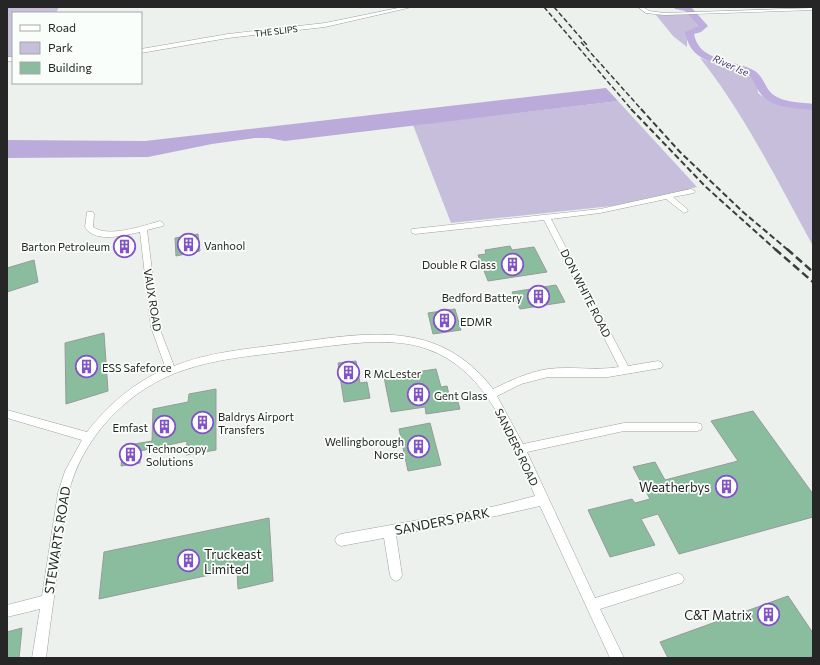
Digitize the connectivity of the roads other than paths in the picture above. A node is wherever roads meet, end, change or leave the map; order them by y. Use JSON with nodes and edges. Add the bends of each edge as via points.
{"nodes":[{"id":1,"x":410,"y":7,"type":"edge"},
{"id":2,"x":640,"y":7,"type":"edge"},
{"id":3,"x":813,"y":9,"type":"edge"},
{"id":4,"x":142,"y":51,"type":"edge"},
{"id":5,"x":691,"y":191,"type":"dead end"},
{"id":6,"x":668,"y":197,"type":"junction"},
{"id":7,"x":684,"y":211,"type":"dead end"},
{"id":8,"x":90,"y":214,"type":"dead end"},
{"id":9,"x":546,"y":217,"type":"junction"},
{"id":10,"x":160,"y":224,"type":"dead end"},
{"id":11,"x":143,"y":228,"type":"junction"},
{"id":12,"x":415,"y":231,"type":"dead end"},
{"id":13,"x":658,"y":365,"type":"dead end"},
{"id":14,"x":171,"y":370,"type":"junction"},
{"id":15,"x":625,"y":370,"type":"junction"},
{"id":16,"x":491,"y":395,"type":"junction"},
{"id":17,"x":7,"y":414,"type":"edge"},
{"id":18,"x":697,"y":428,"type":"dead end"},
{"id":19,"x":89,"y":437,"type":"junction"},
{"id":20,"x":520,"y":449,"type":"junction"},
{"id":21,"x":543,"y":500,"type":"junction"},
{"id":22,"x":389,"y":531,"type":"junction"},
{"id":23,"x":342,"y":540,"type":"dead end"},
{"id":24,"x":396,"y":575,"type":"dead end"},
{"id":25,"x":678,"y":579,"type":"dead end"},
{"id":26,"x":47,"y":601,"type":"junction"},
{"id":27,"x":592,"y":605,"type":"junction"},
{"id":28,"x":7,"y":611,"type":"edge"},
{"id":29,"x":39,"y":658,"type":"edge"},
{"id":30,"x":617,"y":658,"type":"edge"}],
"edges":[{"from":1,"to":4,"type":"street","name":"THE SLIPS","via":[[325,26],[228,36]]},
{"from":2,"to":3,"type":"street","via":[[654,13]]},
{"from":5,"to":6,"type":"street"},
{"from":6,"to":7,"type":"street"},
{"from":6,"to":9,"type":"street","via":[[616,209]]},
{"from":8,"to":11,"type":"street","via":[[89,227],[97,234]]},
{"from":9,"to":12,"type":"street"},
{"from":9,"to":15,"type":"street","name":"DON WHITE ROAD"},
{"from":10,"to":11,"type":"street"},
{"from":11,"to":14,"type":"street","name":"VAUX ROAD","via":[[155,328]]},
{"from":13,"to":15,"type":"street"},
{"from":14,"to":16,"type":"street","name":"SANDERS ROAD","via":[[233,356],[358,338],[390,338],[422,342],[449,354],[470,370]]},
{"from":14,"to":19,"type":"street","name":"STEWARTS ROAD","via":[[124,399],[102,419]]},
{"from":15,"to":16,"type":"street","via":[[608,373],[548,373],[519,381]]},
{"from":16,"to":20,"type":"street","name":"SANDERS ROAD"},
{"from":17,"to":19,"type":"street"},
{"from":18,"to":20,"type":"street","via":[[624,427]]},
{"from":19,"to":26,"type":"street","name":"STEWARTS ROAD","via":[[68,477]]},
{"from":20,"to":21,"type":"street","name":"SANDERS ROAD"},
{"from":21,"to":22,"type":"street","name":"SANDERS PARK"},
{"from":21,"to":27,"type":"street","name":"SANDERS ROAD"},
{"from":22,"to":23,"type":"street","name":"SANDERS PARK"},
{"from":22,"to":24,"type":"street"},
{"from":25,"to":27,"type":"street"},
{"from":26,"to":28,"type":"street"},
{"from":26,"to":29,"type":"street","name":"STEWARTS ROAD"},
{"from":27,"to":30,"type":"street","name":"SANDERS ROAD"}]}
